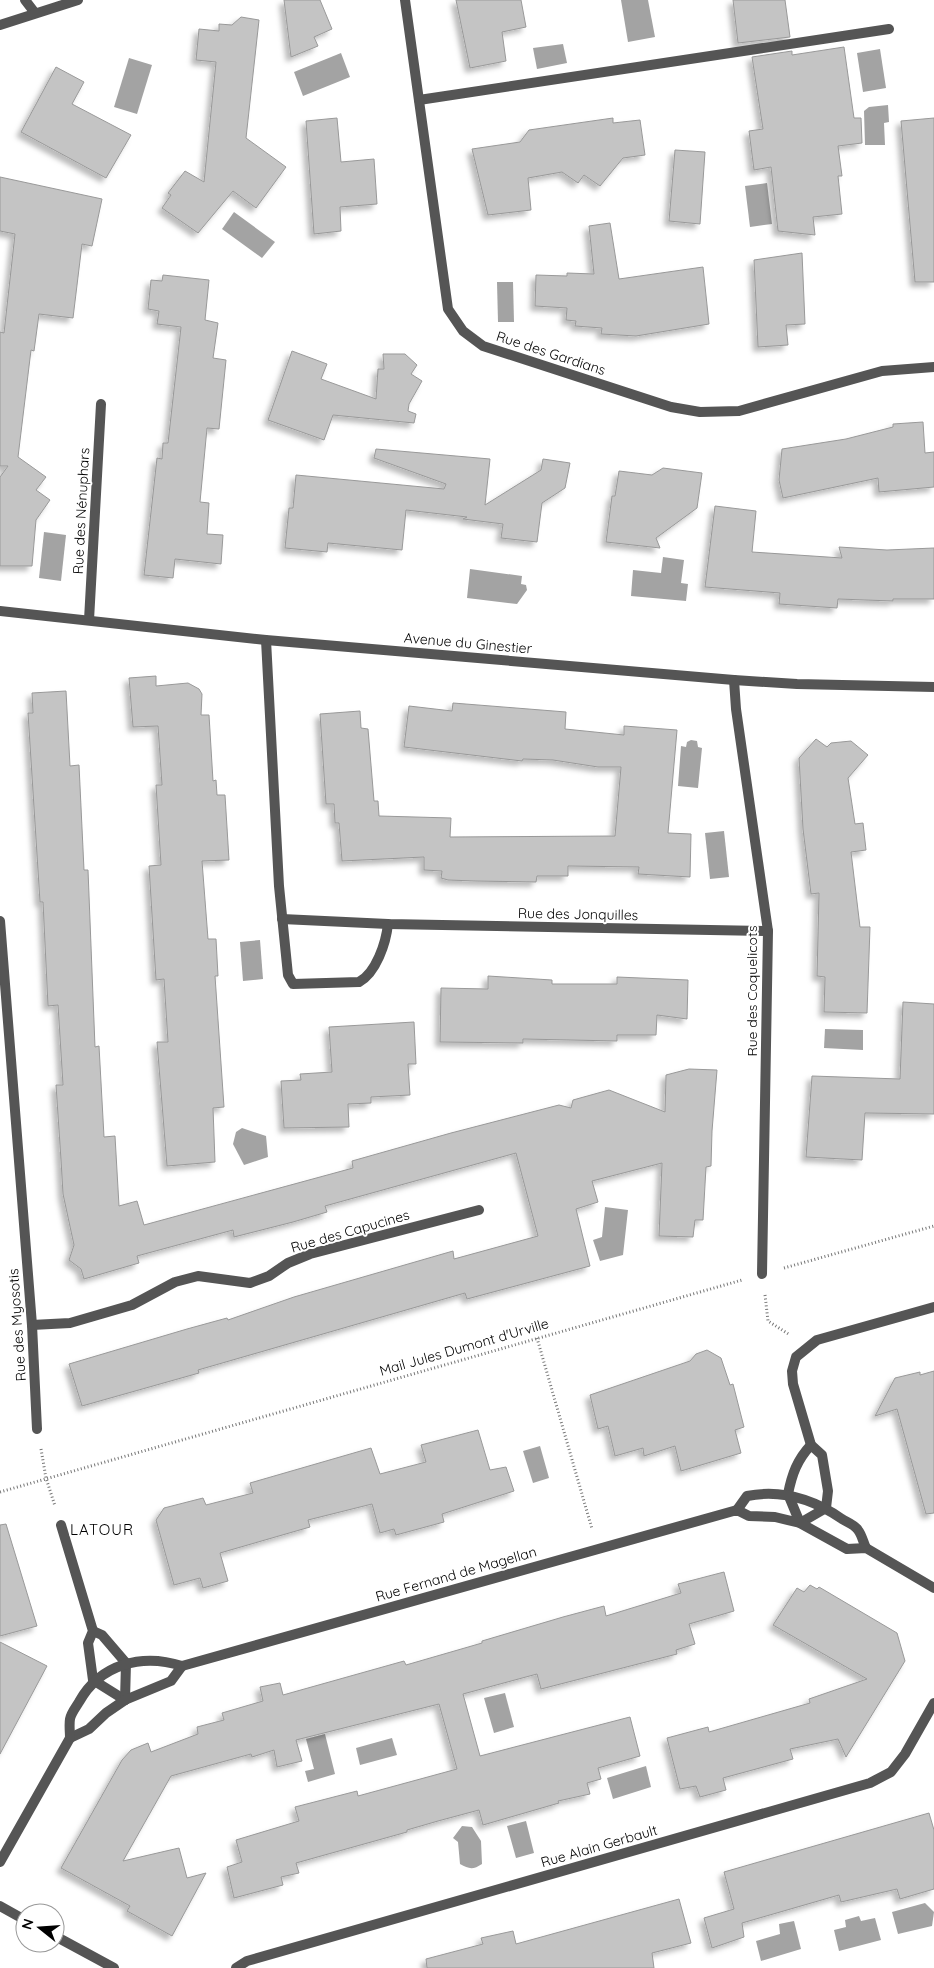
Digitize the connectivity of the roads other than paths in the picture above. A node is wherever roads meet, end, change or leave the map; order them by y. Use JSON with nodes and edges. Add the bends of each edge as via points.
{"nodes":[{"id":1,"x":25,"y":0,"type":"edge"},
{"id":2,"x":78,"y":0,"type":"edge"},
{"id":3,"x":405,"y":0,"type":"edge"},
{"id":4,"x":35,"y":13,"type":"junction"},
{"id":5,"x":0,"y":25,"type":"edge"},
{"id":6,"x":889,"y":29,"type":"dead end"},
{"id":7,"x":419,"y":100,"type":"junction"},
{"id":8,"x":934,"y":367,"type":"edge"},
{"id":9,"x":101,"y":404,"type":"dead end"},
{"id":10,"x":0,"y":611,"type":"edge"},
{"id":11,"x":89,"y":620,"type":"junction"},
{"id":12,"x":266,"y":640,"type":"junction"},
{"id":13,"x":734,"y":680,"type":"junction"},
{"id":14,"x":934,"y":687,"type":"edge"},
{"id":15,"x":282,"y":920,"type":"junction"},
{"id":16,"x":0,"y":921,"type":"edge"},
{"id":17,"x":388,"y":924,"type":"junction"},
{"id":18,"x":768,"y":931,"type":"junction"},
{"id":19,"x":479,"y":1210,"type":"dead end"},
{"id":20,"x":762,"y":1274,"type":"road end"},
{"id":21,"x":934,"y":1307,"type":"edge"},
{"id":22,"x":32,"y":1326,"type":"junction"},
{"id":23,"x":37,"y":1428,"type":"road end"},
{"id":24,"x":811,"y":1445,"type":"junction"},
{"id":25,"x":788,"y":1494,"type":"junction"},
{"id":26,"x":826,"y":1508,"type":"junction"},
{"id":27,"x":737,"y":1510,"type":"junction"},
{"id":28,"x":800,"y":1523,"type":"junction"},
{"id":29,"x":61,"y":1525,"type":"road end"},
{"id":30,"x":866,"y":1548,"type":"junction"},
{"id":31,"x":934,"y":1588,"type":"edge"},
{"id":32,"x":93,"y":1631,"type":"junction"},
{"id":33,"x":126,"y":1663,"type":"junction"},
{"id":34,"x":182,"y":1666,"type":"junction"},
{"id":35,"x":93,"y":1680,"type":"junction"},
{"id":36,"x":125,"y":1700,"type":"junction"},
{"id":37,"x":934,"y":1703,"type":"edge"},
{"id":38,"x":70,"y":1738,"type":"junction"},
{"id":39,"x":0,"y":1862,"type":"edge"},
{"id":40,"x":0,"y":1906,"type":"edge"},
{"id":41,"x":15,"y":1914,"type":"edge"},
{"id":42,"x":65,"y":1941,"type":"edge"},
{"id":43,"x":114,"y":1968,"type":"edge"},
{"id":44,"x":236,"y":1968,"type":"edge"}],
"edges":[{"from":1,"to":4,"type":"street"},
{"from":2,"to":4,"type":"street"},
{"from":3,"to":7,"type":"street","name":"Rue des Gardians"},
{"from":4,"to":5,"type":"street"},
{"from":6,"to":7,"type":"street"},
{"from":7,"to":8,"type":"street","name":"Rue des Gardians","via":[[448,309],[463,330],[483,346],[671,407],[700,412],[739,411],[882,371]]},
{"from":9,"to":11,"type":"street","name":"Rue des Nénuphars"},
{"from":10,"to":11,"type":"street","name":"Avenue du Ginestier"},
{"from":11,"to":12,"type":"street","name":"Avenue du Ginestier"},
{"from":12,"to":13,"type":"street","name":"Avenue du Ginestier"},
{"from":12,"to":15,"type":"street"},
{"from":13,"to":14,"type":"street","name":"Avenue du Ginestier"},
{"from":13,"to":18,"type":"street","name":"Rue des Coquelicots"},
{"from":15,"to":17,"type":"street","name":"Rue des Jonquilles"},
{"from":15,"to":17,"type":"street","via":[[288,975],[292,984],[298,986],[359,982],[367,978],[387,939]]},
{"from":16,"to":22,"type":"street","name":"Rue des Myosotis"},
{"from":17,"to":18,"type":"street","name":"Rue des Jonquilles"},
{"from":18,"to":20,"type":"street","name":"Rue des Coquelicots"},
{"from":19,"to":22,"type":"street","name":"Rue des Capucines","via":[[310,1254],[250,1283],[198,1276],[175,1282],[123,1307],[70,1323]]},
{"from":21,"to":24,"type":"street","via":[[817,1340],[796,1357],[793,1384]]},
{"from":22,"to":23,"type":"street","name":"Rue des Myosotis"},
{"from":24,"to":25,"type":"street","via":[[801,1455],[792,1473]]},
{"from":24,"to":26,"type":"street","via":[[822,1455],[828,1491]]},
{"from":25,"to":26,"type":"street","name":"Rue Fernand de Magellan"},
{"from":25,"to":27,"type":"street","name":"Rue Fernand de Magellan","via":[[747,1496]]},
{"from":25,"to":28,"type":"street"},
{"from":26,"to":28,"type":"street"},
{"from":26,"to":30,"type":"street","name":"Rue Fernand de Magellan","via":[[858,1529]]},
{"from":27,"to":28,"type":"street","via":[[749,1516],[775,1517]]},
{"from":27,"to":34,"type":"street","name":"Rue Fernand de Magellan"},
{"from":28,"to":30,"type":"street","via":[[847,1549]]},
{"from":29,"to":32,"type":"street"},
{"from":30,"to":31,"type":"street"},
{"from":32,"to":33,"type":"street","via":[[102,1635]]},
{"from":32,"to":35,"type":"street","via":[[88,1643]]},
{"from":33,"to":34,"type":"street","name":"Rue Fernand de Magellan","via":[[164,1660]]},
{"from":33,"to":35,"type":"street","name":"Rue Fernand de Magellan"},
{"from":33,"to":36,"type":"street"},
{"from":34,"to":36,"type":"street","via":[[171,1681]]},
{"from":35,"to":36,"type":"street"},
{"from":35,"to":38,"type":"street","via":[[70,1717]]},
{"from":36,"to":38,"type":"street","via":[[89,1729]]},
{"from":37,"to":44,"type":"street","name":"Rue Alain Gerbault","via":[[891,1772],[870,1783],[247,1961]]},
{"from":38,"to":39,"type":"street"},
{"from":40,"to":41,"type":"street"},
{"from":42,"to":43,"type":"street"}]}
